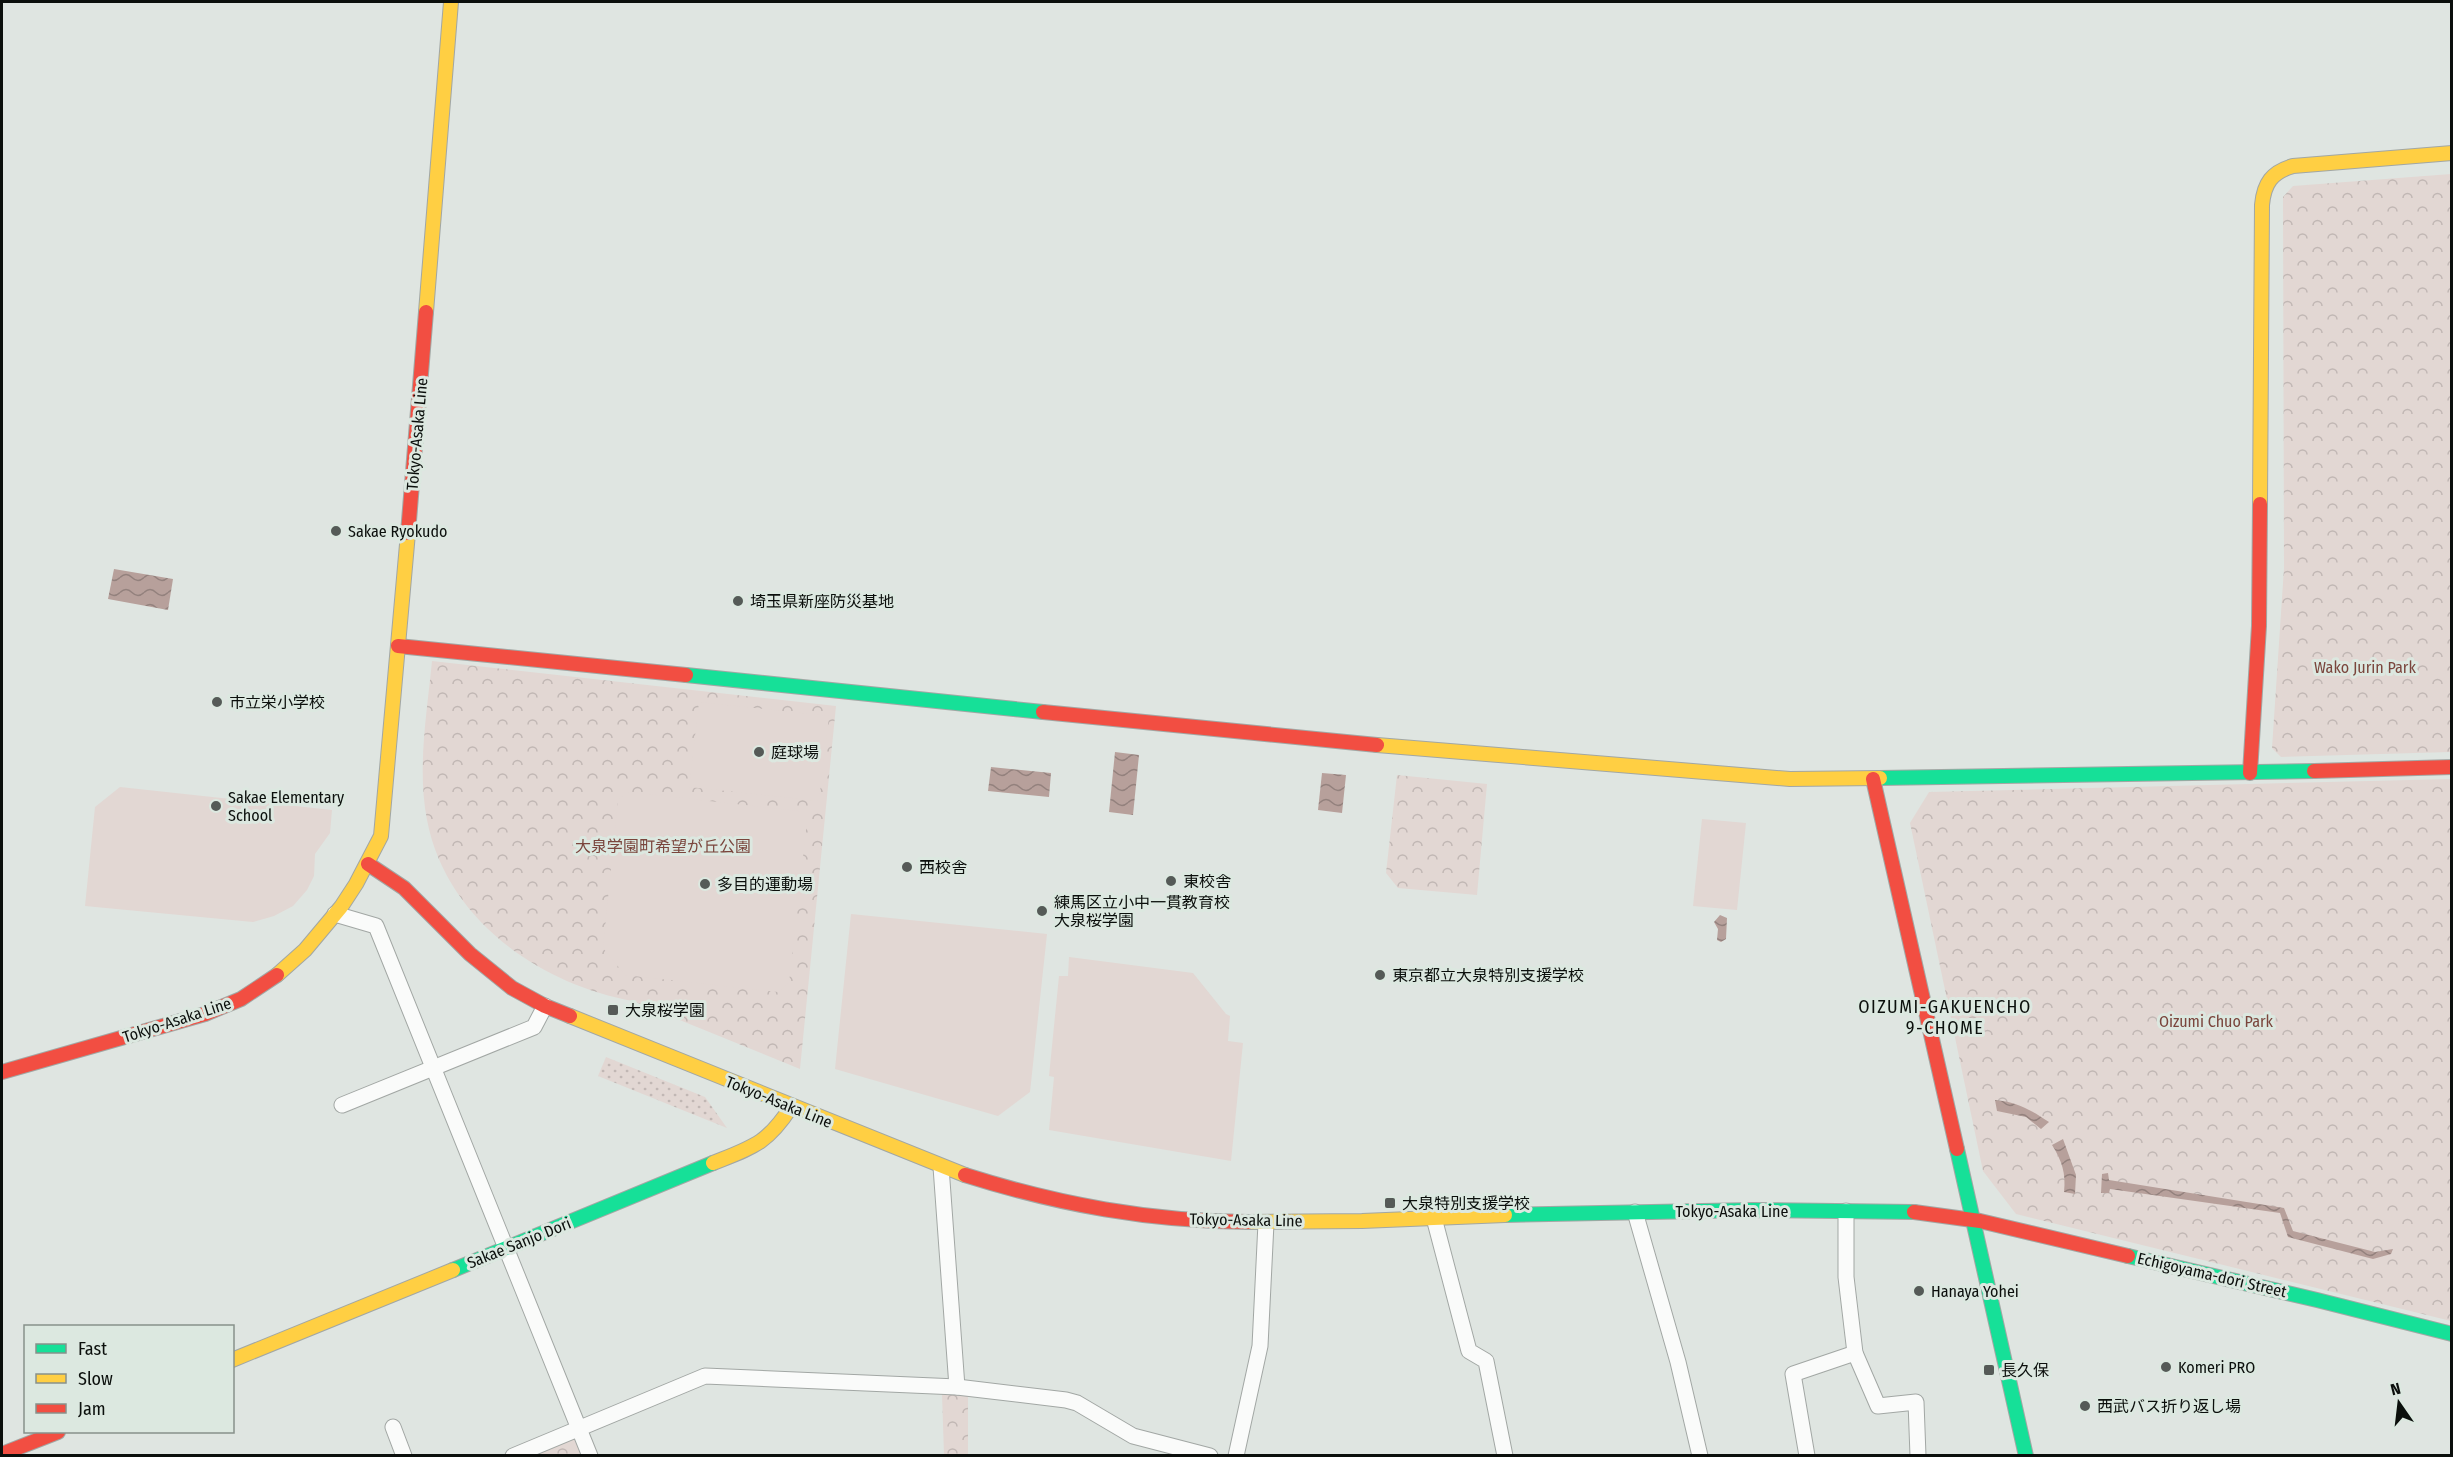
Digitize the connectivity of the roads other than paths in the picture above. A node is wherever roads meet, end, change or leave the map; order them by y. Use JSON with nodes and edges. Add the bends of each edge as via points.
{"nodes":[{"id":1,"x":452,"y":2,"type":"edge"},
{"id":2,"x":2451,"y":153,"type":"edge"},
{"id":3,"x":398,"y":646,"type":"junction"},
{"id":4,"x":2451,"y":767,"type":"edge"},
{"id":5,"x":2250,"y":773,"type":"junction"},
{"id":6,"x":1873,"y":779,"type":"junction"},
{"id":7,"x":368,"y":864,"type":"junction"},
{"id":8,"x":335,"y":914,"type":"junction"},
{"id":9,"x":545,"y":1006,"type":"junction"},
{"id":10,"x":433,"y":1069,"type":"junction"},
{"id":11,"x":2,"y":1072,"type":"edge"},
{"id":12,"x":342,"y":1105,"type":"dead end"},
{"id":13,"x":791,"y":1107,"type":"junction"},
{"id":14,"x":941,"y":1167,"type":"junction"},
{"id":15,"x":1846,"y":1211,"type":"junction"},
{"id":16,"x":1635,"y":1212,"type":"junction"},
{"id":17,"x":1434,"y":1218,"type":"junction"},
{"id":18,"x":1971,"y":1221,"type":"junction"},
{"id":19,"x":1266,"y":1223,"type":"junction"},
{"id":20,"x":506,"y":1248,"type":"junction"},
{"id":21,"x":2451,"y":1334,"type":"edge"},
{"id":22,"x":1855,"y":1353,"type":"junction"},
{"id":23,"x":234,"y":1359,"type":"edge"},
{"id":24,"x":957,"y":1387,"type":"junction"},
{"id":25,"x":393,"y":1427,"type":"dead end"},
{"id":26,"x":579,"y":1429,"type":"junction"},
{"id":27,"x":53,"y":1433,"type":"edge"},
{"id":28,"x":1172,"y":1451,"type":"edge"},
{"id":29,"x":2,"y":1454,"type":"edge"},
{"id":30,"x":404,"y":1455,"type":"edge"},
{"id":31,"x":513,"y":1455,"type":"edge"},
{"id":32,"x":590,"y":1455,"type":"edge"},
{"id":33,"x":1210,"y":1455,"type":"edge"},
{"id":34,"x":1236,"y":1455,"type":"edge"},
{"id":35,"x":1505,"y":1455,"type":"edge"},
{"id":36,"x":1700,"y":1455,"type":"edge"},
{"id":37,"x":1807,"y":1455,"type":"edge"},
{"id":38,"x":1918,"y":1455,"type":"edge"},
{"id":39,"x":2026,"y":1455,"type":"edge"}],
"edges":[{"from":1,"to":3,"type":"street","name":"Tokyo-Asaka Line"},
{"from":2,"to":5,"type":"street","via":[[2293,166],[2270,175],[2264,185],[2259,626]]},
{"from":3,"to":6,"type":"street","via":[[1311,739],[1790,779]]},
{"from":3,"to":7,"type":"street","name":"Tokyo-Asaka Line","via":[[384,818],[381,836]]},
{"from":4,"to":5,"type":"street"},
{"from":5,"to":6,"type":"street"},
{"from":6,"to":18,"type":"street"},
{"from":7,"to":8,"type":"street","name":"Tokyo-Asaka Line"},
{"from":7,"to":9,"type":"street","name":"Tokyo-Asaka Line","via":[[404,888],[487,968],[512,988]]},
{"from":8,"to":10,"type":"street","via":[[376,926]]},
{"from":8,"to":11,"type":"street","name":"Tokyo-Asaka Line","via":[[293,962],[263,986],[221,1009]]},
{"from":9,"to":10,"type":"street","via":[[534,1027]]},
{"from":9,"to":13,"type":"street","name":"Tokyo-Asaka Line"},
{"from":10,"to":12,"type":"street"},
{"from":10,"to":20,"type":"street"},
{"from":13,"to":14,"type":"street","name":"Tokyo-Asaka Line"},
{"from":13,"to":20,"type":"street","name":"Sakae Sanjo Dori","via":[[760,1144]]},
{"from":14,"to":19,"type":"street","name":"Tokyo-Asaka Line","via":[[1028,1193],[1146,1217]]},
{"from":14,"to":24,"type":"street"},
{"from":15,"to":16,"type":"street","name":"Tokyo-Asaka Line"},
{"from":15,"to":18,"type":"street","name":"Tokyo-Asaka Line","via":[[1917,1213]]},
{"from":15,"to":22,"type":"street","via":[[1846,1277]]},
{"from":16,"to":17,"type":"street","name":"Tokyo-Asaka Line"},
{"from":16,"to":36,"type":"street"},
{"from":17,"to":19,"type":"street","name":"Tokyo-Asaka Line"},
{"from":17,"to":35,"type":"street","via":[[1469,1351],[1486,1361]]},
{"from":18,"to":21,"type":"street","name":"Echigoyama-dori Street","via":[[2260,1285]]},
{"from":18,"to":39,"type":"street"},
{"from":19,"to":34,"type":"street","via":[[1260,1346]]},
{"from":20,"to":23,"type":"street","name":"Sakae Sanjo Dori"},
{"from":20,"to":26,"type":"street"},
{"from":22,"to":37,"type":"street","via":[[1793,1374]]},
{"from":22,"to":38,"type":"street","via":[[1878,1406],[1916,1402]]},
{"from":24,"to":26,"type":"street","via":[[705,1376]]},
{"from":24,"to":28,"type":"street","via":[[1066,1400],[1133,1436]]},
{"from":25,"to":30,"type":"street"},
{"from":26,"to":31,"type":"street"},
{"from":26,"to":32,"type":"street"},
{"from":27,"to":29,"type":"street"},
{"from":28,"to":33,"type":"street"}]}
